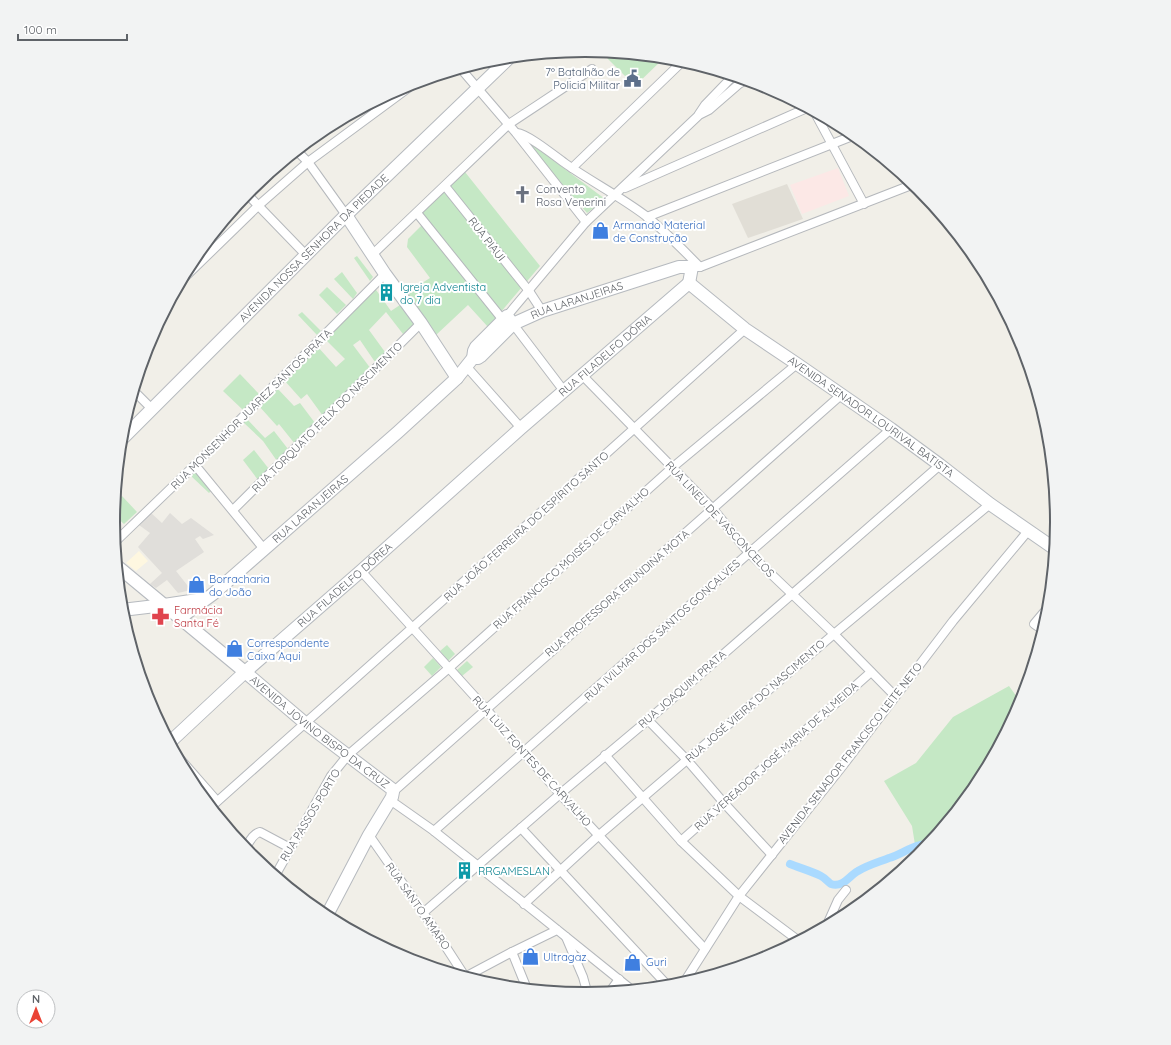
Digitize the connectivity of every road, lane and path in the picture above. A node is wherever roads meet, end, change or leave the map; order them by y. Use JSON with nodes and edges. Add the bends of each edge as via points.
{"nodes":[{"id":1,"x":502,"y":65,"type":"edge"},
{"id":2,"x":677,"y":66,"type":"edge"},
{"id":3,"x":592,"y":69,"type":"dead end"},
{"id":4,"x":465,"y":73,"type":"edge"},
{"id":5,"x":729,"y":80,"type":"edge"},
{"id":6,"x":738,"y":83,"type":"edge"},
{"id":7,"x":478,"y":88,"type":"junction"},
{"id":8,"x":397,"y":97,"type":"edge"},
{"id":9,"x":802,"y":110,"type":"edge"},
{"id":10,"x":699,"y":115,"type":"junction"},
{"id":11,"x":818,"y":119,"type":"edge"},
{"id":12,"x":509,"y":124,"type":"junction"},
{"id":13,"x":516,"y":133,"type":"junction"},
{"id":14,"x":848,"y":138,"type":"edge"},
{"id":15,"x":831,"y":144,"type":"junction"},
{"id":16,"x":300,"y":154,"type":"edge"},
{"id":17,"x":308,"y":162,"type":"junction"},
{"id":18,"x":572,"y":168,"type":"junction"},
{"id":19,"x":445,"y":186,"type":"junction"},
{"id":20,"x":908,"y":187,"type":"edge"},
{"id":21,"x":619,"y":192,"type":"junction"},
{"id":22,"x":252,"y":198,"type":"edge"},
{"id":23,"x":864,"y":204,"type":"junction"},
{"id":24,"x":259,"y":205,"type":"junction"},
{"id":25,"x":416,"y":213,"type":"junction"},
{"id":26,"x":346,"y":215,"type":"junction"},
{"id":27,"x":647,"y":217,"type":"junction"},
{"id":28,"x":586,"y":222,"type":"junction"},
{"id":29,"x":210,"y":247,"type":"edge"},
{"id":30,"x":373,"y":254,"type":"junction"},
{"id":31,"x":306,"y":255,"type":"junction"},
{"id":32,"x":696,"y":267,"type":"junction"},
{"id":33,"x":385,"y":274,"type":"junction"},
{"id":34,"x":689,"y":283,"type":"junction"},
{"id":35,"x":529,"y":291,"type":"junction"},
{"id":36,"x":542,"y":311,"type":"junction"},
{"id":37,"x":508,"y":320,"type":"junction"},
{"id":38,"x":421,"y":323,"type":"junction"},
{"id":39,"x":744,"y":329,"type":"junction"},
{"id":40,"x":470,"y":362,"type":"junction"},
{"id":41,"x":797,"y":364,"type":"junction"},
{"id":42,"x":582,"y":375,"type":"junction"},
{"id":43,"x":456,"y":378,"type":"junction"},
{"id":44,"x":564,"y":391,"type":"junction"},
{"id":45,"x":138,"y":395,"type":"edge"},
{"id":46,"x":841,"y":395,"type":"junction"},
{"id":47,"x":152,"y":409,"type":"junction"},
{"id":48,"x":521,"y":428,"type":"junction"},
{"id":49,"x":635,"y":428,"type":"junction"},
{"id":50,"x":891,"y":429,"type":"junction"},
{"id":51,"x":129,"y":432,"type":"edge"},
{"id":52,"x":195,"y":465,"type":"junction"},
{"id":53,"x":940,"y":465,"type":"junction"},
{"id":54,"x":673,"y":467,"type":"junction"},
{"id":55,"x":990,"y":504,"type":"junction"},
{"id":56,"x":712,"y":509,"type":"junction"},
{"id":57,"x":233,"y":510,"type":"junction"},
{"id":58,"x":1028,"y":530,"type":"junction"},
{"id":59,"x":120,"y":537,"type":"edge"},
{"id":60,"x":1050,"y":546,"type":"edge"},
{"id":61,"x":264,"y":549,"type":"junction"},
{"id":62,"x":749,"y":553,"type":"junction"},
{"id":63,"x":123,"y":571,"type":"edge"},
{"id":64,"x":361,"y":571,"type":"junction"},
{"id":65,"x":791,"y":594,"type":"junction"},
{"id":66,"x":206,"y":598,"type":"junction"},
{"id":67,"x":164,"y":605,"type":"junction"},
{"id":68,"x":128,"y":609,"type":"edge"},
{"id":69,"x":1042,"y":614,"type":"edge"},
{"id":70,"x":180,"y":618,"type":"junction"},
{"id":71,"x":1039,"y":627,"type":"edge"},
{"id":72,"x":412,"y":628,"type":"junction"},
{"id":73,"x":834,"y":634,"type":"junction"},
{"id":74,"x":449,"y":668,"type":"junction"},
{"id":75,"x":245,"y":672,"type":"junction"},
{"id":76,"x":870,"y":672,"type":"junction"},
{"id":77,"x":895,"y":696,"type":"junction"},
{"id":78,"x":486,"y":709,"type":"junction"},
{"id":79,"x":648,"y":720,"type":"junction"},
{"id":80,"x":305,"y":723,"type":"junction"},
{"id":81,"x":174,"y":739,"type":"edge"},
{"id":82,"x":524,"y":752,"type":"junction"},
{"id":83,"x":348,"y":755,"type":"junction"},
{"id":84,"x":605,"y":755,"type":"junction"},
{"id":85,"x":688,"y":760,"type":"junction"},
{"id":86,"x":194,"y":775,"type":"edge"},
{"id":87,"x":560,"y":794,"type":"junction"},
{"id":88,"x":392,"y":796,"type":"junction"},
{"id":89,"x":643,"y":798,"type":"junction"},
{"id":90,"x":217,"y":801,"type":"junction"},
{"id":91,"x":724,"y":803,"type":"junction"},
{"id":92,"x":214,"y":804,"type":"edge"},
{"id":93,"x":521,"y":828,"type":"junction"},
{"id":94,"x":434,"y":831,"type":"junction"},
{"id":95,"x":369,"y":835,"type":"junction"},
{"id":96,"x":598,"y":836,"type":"junction"},
{"id":97,"x":681,"y":841,"type":"junction"},
{"id":98,"x":249,"y":844,"type":"edge"},
{"id":99,"x":290,"y":848,"type":"junction"},
{"id":100,"x":772,"y":855,"type":"junction"},
{"id":101,"x":478,"y":866,"type":"junction"},
{"id":102,"x":277,"y":870,"type":"edge"},
{"id":103,"x":561,"y":870,"type":"junction"},
{"id":104,"x":846,"y":890,"type":"dead end"},
{"id":105,"x":739,"y":896,"type":"junction"},
{"id":106,"x":524,"y":904,"type":"junction"},
{"id":107,"x":329,"y":911,"type":"edge"},
{"id":108,"x":424,"y":913,"type":"junction"},
{"id":109,"x":831,"y":918,"type":"edge"},
{"id":110,"x":557,"y":930,"type":"junction"},
{"id":111,"x":566,"y":936,"type":"junction"},
{"id":112,"x":794,"y":938,"type":"edge"},
{"id":113,"x":705,"y":949,"type":"junction"},
{"id":114,"x":512,"y":952,"type":"junction"},
{"id":115,"x":462,"y":971,"type":"edge"},
{"id":116,"x":472,"y":974,"type":"edge"},
{"id":117,"x":690,"y":976,"type":"edge"},
{"id":118,"x":619,"y":979,"type":"junction"},
{"id":119,"x":664,"y":981,"type":"edge"},
{"id":120,"x":525,"y":984,"type":"edge"},
{"id":121,"x":627,"y":986,"type":"edge"},
{"id":122,"x":613,"y":987,"type":"edge"},
{"id":123,"x":586,"y":988,"type":"edge"}],
"edges":[{"from":1,"to":7,"type":"street","name":"AVENIDA NOSSA SENHORA DA PIEDADE"},
{"from":2,"to":18,"type":"street"},
{"from":3,"to":12,"type":"street"},
{"from":4,"to":7,"type":"street"},
{"from":5,"to":10,"type":"street","via":[[705,104]]},
{"from":6,"to":10,"type":"street","via":[[709,110]]},
{"from":7,"to":12,"type":"street"},
{"from":7,"to":26,"type":"street","name":"AVENIDA NOSSA SENHORA DA PIEDADE"},
{"from":8,"to":17,"type":"street"},
{"from":9,"to":21,"type":"street"},
{"from":10,"to":21,"type":"street"},
{"from":11,"to":15,"type":"street"},
{"from":12,"to":13,"type":"street"},
{"from":12,"to":19,"type":"street"},
{"from":13,"to":18,"type":"street","via":[[526,136]]},
{"from":13,"to":28,"type":"street"},
{"from":14,"to":15,"type":"street"},
{"from":15,"to":23,"type":"street"},
{"from":15,"to":27,"type":"street"},
{"from":16,"to":17,"type":"street"},
{"from":17,"to":24,"type":"street"},
{"from":17,"to":26,"type":"street"},
{"from":18,"to":21,"type":"street"},
{"from":19,"to":25,"type":"street"},
{"from":19,"to":35,"type":"street","name":"RUA PIAUI"},
{"from":20,"to":23,"type":"street"},
{"from":21,"to":27,"type":"street"},
{"from":21,"to":28,"type":"street"},
{"from":22,"to":24,"type":"street"},
{"from":23,"to":32,"type":"street"},
{"from":24,"to":29,"type":"street"},
{"from":24,"to":31,"type":"street"},
{"from":25,"to":30,"type":"street"},
{"from":25,"to":37,"type":"street"},
{"from":26,"to":30,"type":"street"},
{"from":26,"to":31,"type":"street","name":"AVENIDA NOSSA SENHORA DA PIEDADE"},
{"from":27,"to":32,"type":"street","via":[[681,248]]},
{"from":28,"to":35,"type":"street"},
{"from":30,"to":33,"type":"street"},
{"from":31,"to":47,"type":"street","name":"AVENIDA NOSSA SENHORA DA PIEDADE"},
{"from":32,"to":34,"type":"street"},
{"from":32,"to":36,"type":"street","name":"RUA LARANJEIRAS","via":[[679,267]]},
{"from":33,"to":38,"type":"street"},
{"from":33,"to":52,"type":"street","name":"RUA MONSENHOR JUAREZ SANTOS PRATA"},
{"from":34,"to":39,"type":"street","name":"AVENIDA SENADOR LOURIVAL BATISTA"},
{"from":34,"to":42,"type":"street","name":"RUA FILADELFO DÓRIA"},
{"from":35,"to":36,"type":"street","name":"RUA PIAUI"},
{"from":35,"to":37,"type":"street"},
{"from":36,"to":37,"type":"street","name":"RUA LARANJEIRAS"},
{"from":37,"to":40,"type":"street","name":"RUA LARANJEIRAS","via":[[481,356]]},
{"from":37,"to":44,"type":"street"},
{"from":38,"to":43,"type":"street"},
{"from":38,"to":57,"type":"street","name":"RUA TORQUATO FELIX DO NASCIMENTO"},
{"from":39,"to":41,"type":"street","name":"AVENIDA SENADOR LOURIVAL BATISTA"},
{"from":39,"to":49,"type":"street","name":"RUA JOÃO FERREIRA DO ESPÍRITO SANTO"},
{"from":40,"to":43,"type":"street","name":"RUA LARANJEIRAS"},
{"from":40,"to":48,"type":"street"},
{"from":41,"to":46,"type":"street","name":"AVENIDA SENADOR LOURIVAL BATISTA"},
{"from":41,"to":54,"type":"street","name":"RUA FRANCISCO MOISÉS DE CARVALHO"},
{"from":42,"to":44,"type":"street","name":"RUA FILADELFO DÓRIA"},
{"from":42,"to":49,"type":"street","name":"RUA LINEU DE VASCONCELOS"},
{"from":43,"to":61,"type":"street","name":"RUA LARANJEIRAS"},
{"from":44,"to":48,"type":"street","name":"RUA FILADELFO DÓRIA"},
{"from":45,"to":47,"type":"street"},
{"from":46,"to":50,"type":"street","name":"AVENIDA SENADOR LOURIVAL BATISTA"},
{"from":46,"to":56,"type":"street","name":"RUA PROFESSORA ERUNDINA MOTA"},
{"from":47,"to":51,"type":"street","name":"AVENIDA NOSSA SENHORA DA PIEDADE"},
{"from":48,"to":64,"type":"street","name":"RUA FILADELFO DÓREA"},
{"from":49,"to":54,"type":"street","name":"RUA LINEU DE VASCONCELOS"},
{"from":49,"to":72,"type":"street","name":"RUA JOÃO FERREIRA DO ESPÍRITO SANTO"},
{"from":50,"to":53,"type":"street","name":"AVENIDA SENADOR LOURIVAL BATISTA"},
{"from":50,"to":62,"type":"street","name":"RUA IVILMAR DOS SANTOS GONÇALVES"},
{"from":52,"to":57,"type":"street"},
{"from":52,"to":59,"type":"street","name":"RUA MONSENHOR JUAREZ SANTOS PRATA"},
{"from":53,"to":55,"type":"street","name":"AVENIDA SENADOR LOURIVAL BATISTA"},
{"from":53,"to":65,"type":"street","name":"RUA JOAQUIM PRATA"},
{"from":54,"to":56,"type":"street","name":"RUA LINEU DE VASCONCELOS"},
{"from":54,"to":74,"type":"street","name":"RUA FRANCISCO MOISÉS DE CARVALHO"},
{"from":55,"to":58,"type":"street","name":"AVENIDA SENADOR LOURIVAL BATISTA"},
{"from":55,"to":73,"type":"street","name":"RUA JOSÉ VIEIRA DO NASCIMENTO"},
{"from":56,"to":62,"type":"street","name":"RUA LINEU DE VASCONCELOS"},
{"from":56,"to":78,"type":"street","name":"RUA PROFESSORA ERUNDINA MOTA"},
{"from":57,"to":61,"type":"street"},
{"from":58,"to":60,"type":"street","name":"AVENIDA SENADOR LOURIVAL BATISTA"},
{"from":58,"to":77,"type":"street","name":"AVENIDA SENADOR FRANCISCO LEITE NETO"},
{"from":61,"to":66,"type":"street","name":"RUA LARANJEIRAS"},
{"from":62,"to":65,"type":"street","name":"RUA LINEU DE VASCONCELOS"},
{"from":62,"to":82,"type":"street","name":"RUA IVILMAR DOS SANTOS GONÇALVES"},
{"from":63,"to":67,"type":"street","name":"AVENIDA JOVINO BISPO DA CRUZ"},
{"from":64,"to":72,"type":"street","name":"RUA LUIZ FONTES DE CARVALHO"},
{"from":64,"to":75,"type":"street","name":"RUA FILADELFO DÓREA"},
{"from":65,"to":73,"type":"street","name":"RUA LINEU DE VASCONCELOS"},
{"from":65,"to":79,"type":"street","name":"RUA JOAQUIM PRATA"},
{"from":66,"to":67,"type":"street"},
{"from":66,"to":70,"type":"street","name":"RUA LARANJEIRAS"},
{"from":67,"to":68,"type":"street"},
{"from":67,"to":70,"type":"street","name":"AVENIDA JOVINO BISPO DA CRUZ"},
{"from":69,"to":71,"type":"street","via":[[1034,624]]},
{"from":70,"to":75,"type":"street","name":"AVENIDA JOVINO BISPO DA CRUZ"},
{"from":72,"to":74,"type":"street","name":"RUA LUIZ FONTES DE CARVALHO"},
{"from":72,"to":80,"type":"street","name":"RUA JOÃO FERREIRA DO ESPÍRITO SANTO"},
{"from":73,"to":76,"type":"street","name":"RUA LINEU DE VASCONCELOS"},
{"from":73,"to":85,"type":"street","name":"RUA JOSÉ VIEIRA DO NASCIMENTO"},
{"from":74,"to":78,"type":"street","name":"RUA LUIZ FONTES DE CARVALHO"},
{"from":74,"to":83,"type":"street","name":"RUA FRANCISCO MOISÉS DE CARVALHO"},
{"from":75,"to":80,"type":"street","name":"AVENIDA JOVINO BISPO DA CRUZ"},
{"from":75,"to":81,"type":"street","name":"RUA FILADELFO DÓREA"},
{"from":76,"to":77,"type":"street","name":"RUA LINEU DE VASCONCELOS"},
{"from":76,"to":91,"type":"street","name":"RUA VEREADOR JOSÉ MARIA DE ALMEIDA"},
{"from":77,"to":100,"type":"street","name":"AVENIDA SENADOR FRANCISCO LEITE NETO"},
{"from":78,"to":82,"type":"street","name":"RUA LUIZ FONTES DE CARVALHO"},
{"from":78,"to":88,"type":"street","name":"RUA PROFESSORA ERUNDINA MOTA"},
{"from":79,"to":84,"type":"street","name":"RUA JOAQUIM PRATA"},
{"from":79,"to":85,"type":"street"},
{"from":80,"to":83,"type":"street","name":"AVENIDA JOVINO BISPO DA CRUZ"},
{"from":80,"to":90,"type":"street","name":"RUA JOÃO FERREIRA DO ESPÍRITO SANTO"},
{"from":82,"to":87,"type":"street","name":"RUA LUIZ FONTES DE CARVALHO"},
{"from":82,"to":94,"type":"street","name":"RUA IVILMAR DOS SANTOS GONÇALVES"},
{"from":83,"to":88,"type":"street","name":"AVENIDA JOVINO BISPO DA CRUZ","via":[[391,788]]},
{"from":83,"to":99,"type":"street","name":"RUA PASSOS PORTO","via":[[331,776]]},
{"from":84,"to":87,"type":"street","name":"RUA JOAQUIM PRATA"},
{"from":84,"to":89,"type":"street"},
{"from":85,"to":89,"type":"street","name":"RUA JOSÉ VIEIRA DO NASCIMENTO"},
{"from":85,"to":91,"type":"street"},
{"from":86,"to":90,"type":"street"},
{"from":87,"to":93,"type":"street","name":"RUA JOAQUIM PRATA"},
{"from":87,"to":96,"type":"street","name":"RUA LUIZ FONTES DE CARVALHO"},
{"from":88,"to":94,"type":"street","name":"AVENIDA JOVINO BISPO DA CRUZ"},
{"from":88,"to":95,"type":"street"},
{"from":89,"to":96,"type":"street","name":"RUA JOSÉ VIEIRA DO NASCIMENTO"},
{"from":89,"to":97,"type":"street"},
{"from":90,"to":92,"type":"street","name":"RUA JOÃO FERREIRA DO ESPÍRITO SANTO"},
{"from":91,"to":97,"type":"street","name":"RUA VEREADOR JOSÉ MARIA DE ALMEIDA"},
{"from":91,"to":100,"type":"street"},
{"from":93,"to":101,"type":"street","name":"RUA JOAQUIM PRATA"},
{"from":93,"to":103,"type":"street"},
{"from":94,"to":101,"type":"street","name":"AVENIDA JOVINO BISPO DA CRUZ"},
{"from":95,"to":107,"type":"street"},
{"from":95,"to":108,"type":"street","name":"RUA SANTO AMARO"},
{"from":96,"to":103,"type":"street","name":"RUA JOSÉ VIEIRA DO NASCIMENTO"},
{"from":96,"to":113,"type":"street","name":"RUA LUIZ FONTES DE CARVALHO"},
{"from":97,"to":105,"type":"street"},
{"from":98,"to":99,"type":"street","via":[[254,834],[260,832]]},
{"from":99,"to":102,"type":"street","name":"RUA PASSOS PORTO"},
{"from":100,"to":105,"type":"street","name":"AVENIDA SENADOR FRANCISCO LEITE NETO"},
{"from":101,"to":106,"type":"street","name":"AVENIDA JOVINO BISPO DA CRUZ"},
{"from":101,"to":108,"type":"street","name":"RUA JOAQUIM PRATA"},
{"from":103,"to":106,"type":"street","name":"RUA JOSÉ VIEIRA DO NASCIMENTO"},
{"from":103,"to":119,"type":"street"},
{"from":104,"to":109,"type":"street","via":[[838,900]]},
{"from":105,"to":112,"type":"street"},
{"from":105,"to":113,"type":"street","name":"AVENIDA SENADOR FRANCISCO LEITE NETO"},
{"from":106,"to":110,"type":"street","name":"AVENIDA JOVINO BISPO DA CRUZ"},
{"from":108,"to":115,"type":"street","name":"RUA SANTO AMARO"},
{"from":110,"to":111,"type":"street","name":"AVENIDA JOVINO BISPO DA CRUZ"},
{"from":110,"to":114,"type":"street"},
{"from":111,"to":118,"type":"street","name":"AVENIDA JOVINO BISPO DA CRUZ"},
{"from":111,"to":123,"type":"street"},
{"from":113,"to":117,"type":"street","name":"AVENIDA SENADOR FRANCISCO LEITE NETO"},
{"from":114,"to":116,"type":"street"},
{"from":114,"to":120,"type":"street"},
{"from":118,"to":121,"type":"street","name":"AVENIDA JOVINO BISPO DA CRUZ"},
{"from":118,"to":122,"type":"street"}]}
